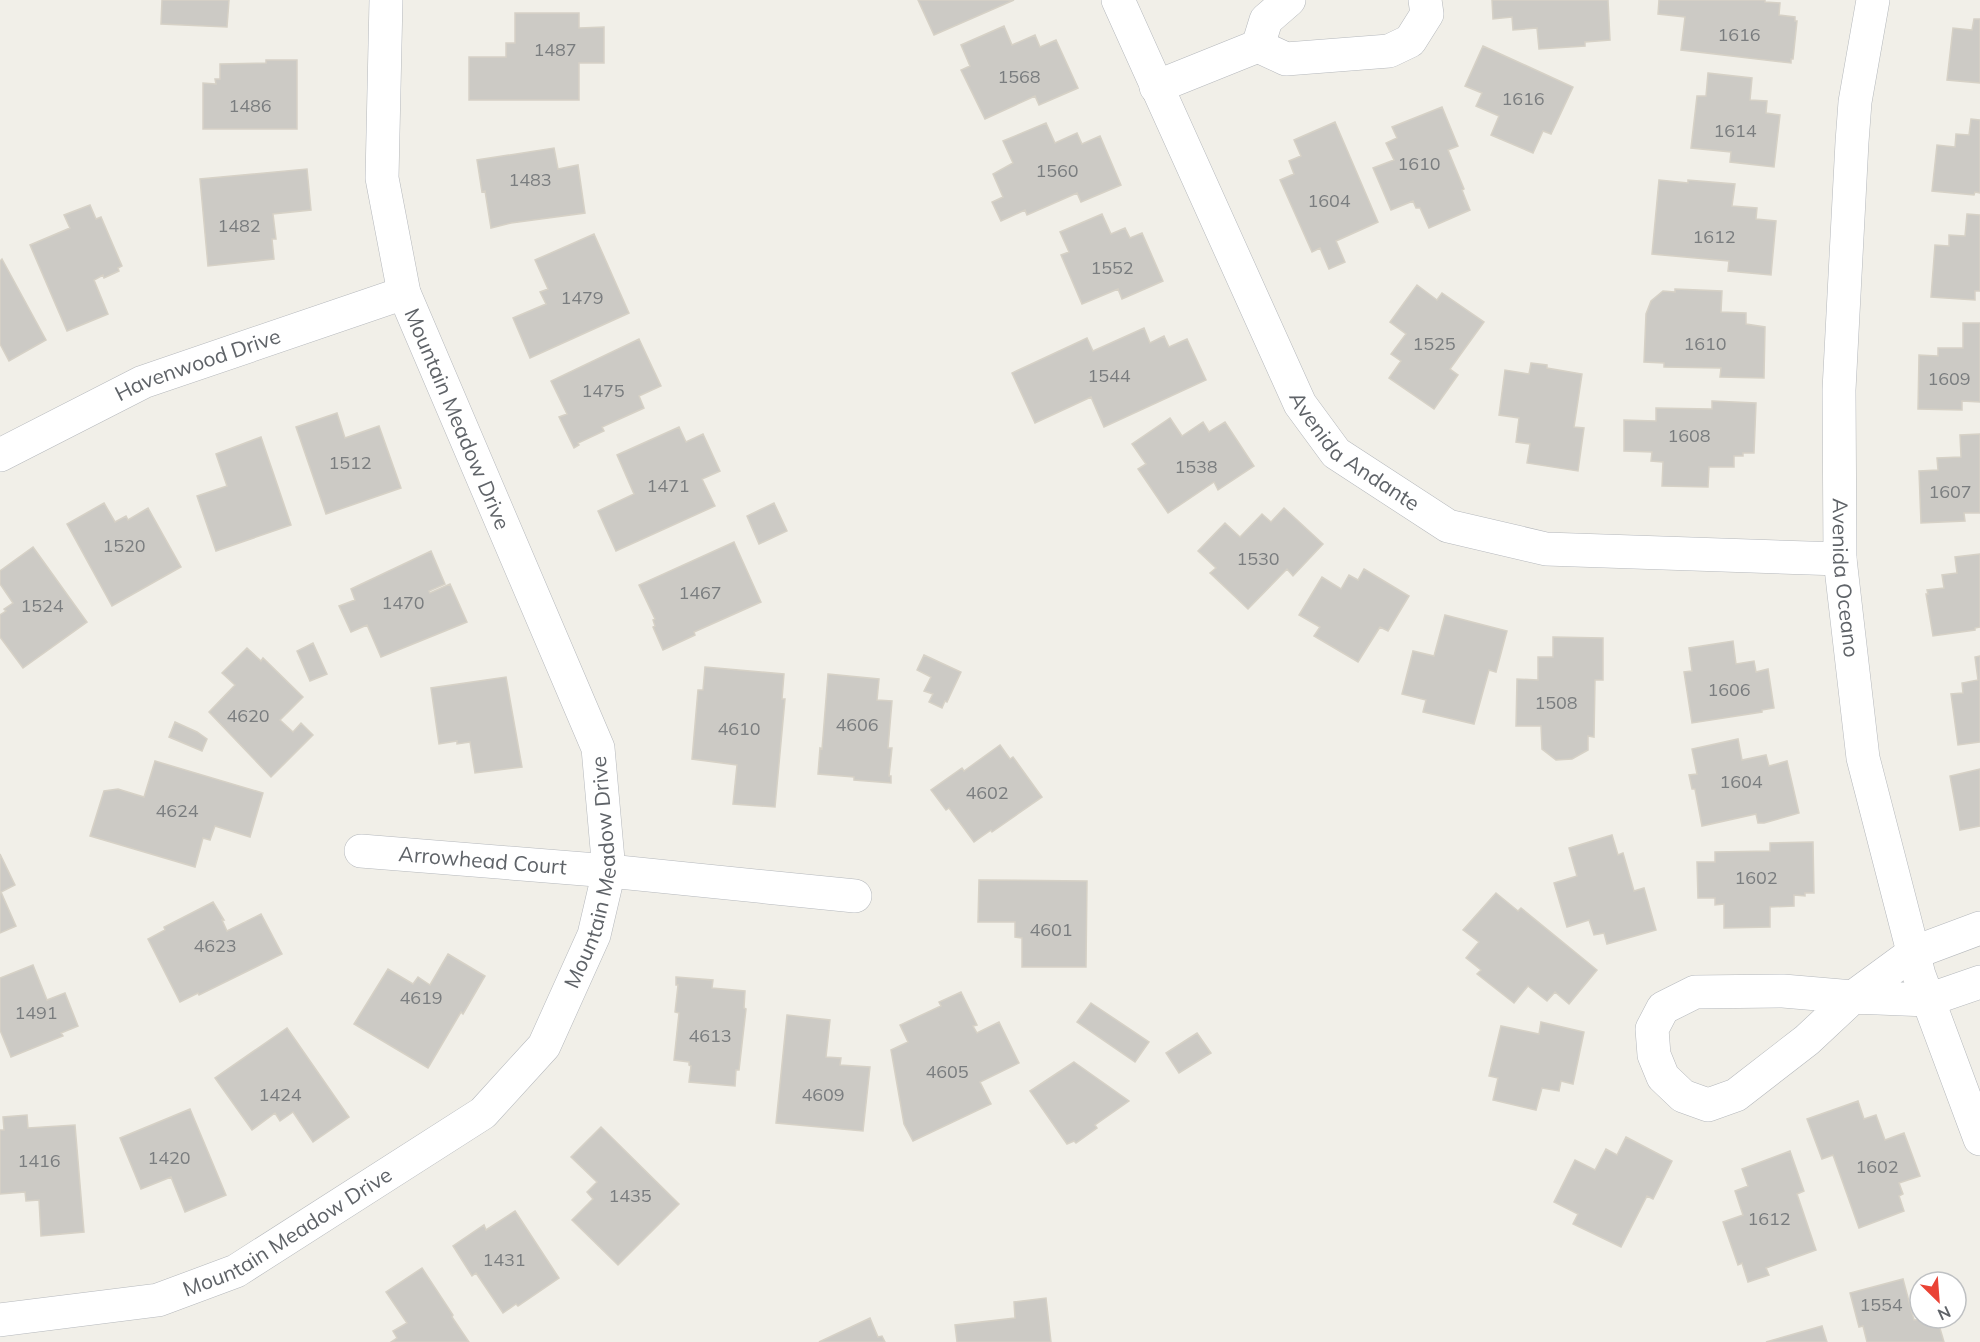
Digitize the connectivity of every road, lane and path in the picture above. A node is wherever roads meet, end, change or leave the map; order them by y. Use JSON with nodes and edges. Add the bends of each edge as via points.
{"nodes":[{"id":1,"x":386,"y":0,"type":"edge"},
{"id":2,"x":1118,"y":0,"type":"edge"},
{"id":3,"x":1289,"y":0,"type":"edge"},
{"id":4,"x":1425,"y":0,"type":"edge"},
{"id":5,"x":1873,"y":0,"type":"edge"},
{"id":6,"x":1258,"y":46,"type":"junction"},
{"id":7,"x":1156,"y":87,"type":"junction"},
{"id":8,"x":404,"y":293,"type":"junction"},
{"id":9,"x":0,"y":455,"type":"edge"},
{"id":10,"x":1840,"y":560,"type":"junction"},
{"id":11,"x":361,"y":851,"type":"dead end"},
{"id":12,"x":609,"y":871,"type":"junction"},
{"id":13,"x":855,"y":896,"type":"dead end"},
{"id":14,"x":1980,"y":928,"type":"edge"},
{"id":15,"x":1913,"y":953,"type":"junction"},
{"id":16,"x":1980,"y":982,"type":"edge"},
{"id":17,"x":1853,"y":997,"type":"junction"},
{"id":18,"x":1928,"y":1000,"type":"junction"},
{"id":19,"x":1980,"y":1139,"type":"edge"},
{"id":20,"x":0,"y":1320,"type":"edge"}],
"edges":[{"from":1,"to":8,"type":"street","name":"Mountain Meadow Drive","via":[[382,178]]},
{"from":2,"to":7,"type":"street","name":"Avenida Andante"},
{"from":3,"to":6,"type":"street","via":[[1266,20]]},
{"from":4,"to":6,"type":"street","via":[[1427,14],[1410,41],[1389,51],[1286,59]]},
{"from":5,"to":10,"type":"street","name":"Avenida Oceano","via":[[1852,142],[1839,390]]},
{"from":6,"to":7,"type":"street"},
{"from":7,"to":10,"type":"street","name":"Avenida Andante","via":[[1300,404],[1336,453],[1448,526],[1546,549]]},
{"from":8,"to":9,"type":"street","name":"Havenwood Drive","via":[[143,382]]},
{"from":8,"to":12,"type":"street","name":"Mountain Meadow Drive","via":[[598,748]]},
{"from":10,"to":15,"type":"street","name":"Avenida Oceano","via":[[1863,758]]},
{"from":11,"to":12,"type":"street","name":"Arrowhead Court"},
{"from":12,"to":13,"type":"street","name":"Arrowhead Court"},
{"from":12,"to":20,"type":"street","name":"Mountain Meadow Drive","via":[[594,935],[544,1046],[483,1113],[236,1271],[158,1300]]},
{"from":14,"to":15,"type":"street"},
{"from":15,"to":17,"type":"street"},
{"from":15,"to":18,"type":"street","name":"Avenida Oceano"},
{"from":16,"to":18,"type":"street"},
{"from":17,"to":17,"type":"street","via":[[1783,991],[1695,992],[1664,1008],[1652,1029],[1654,1055],[1663,1077],[1683,1096],[1708,1105],[1736,1095],[1807,1040]]},
{"from":17,"to":18,"type":"street"},
{"from":18,"to":19,"type":"street","name":"Avenida Oceano"}]}
